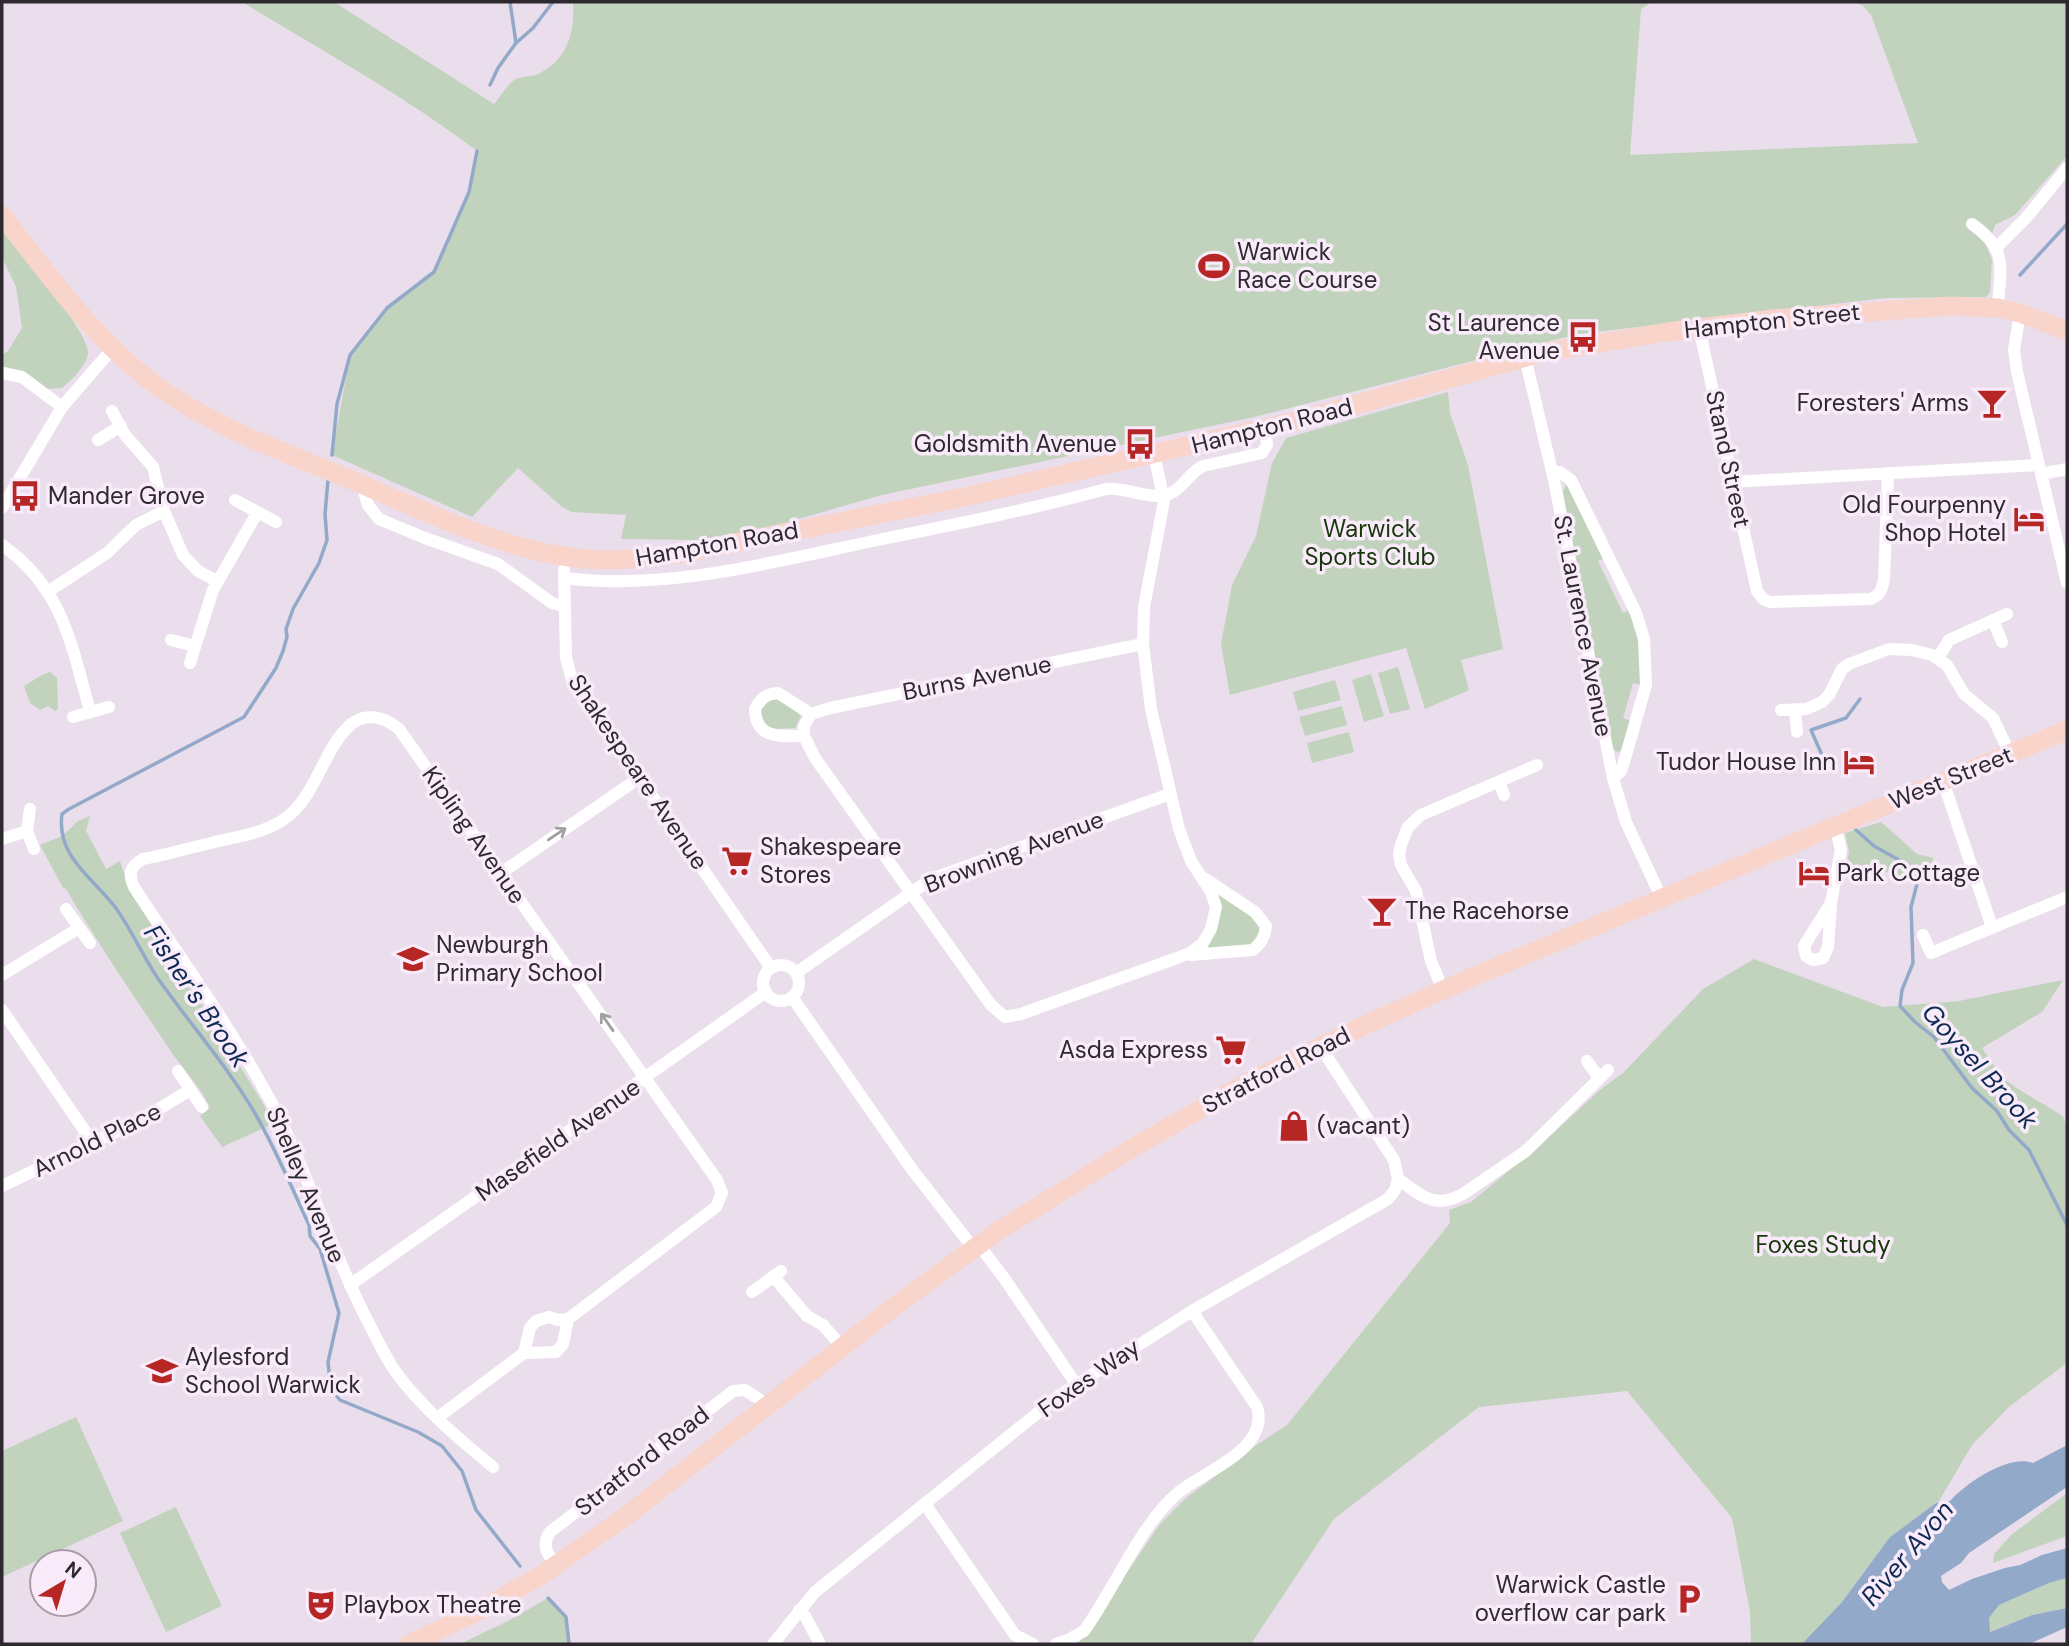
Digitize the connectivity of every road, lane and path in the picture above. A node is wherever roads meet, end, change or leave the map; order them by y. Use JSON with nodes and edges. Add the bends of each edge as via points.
{"nodes":[{"id":1,"x":2067,"y":168,"type":"edge"},
{"id":2,"x":2,"y":215,"type":"edge"},
{"id":3,"x":1972,"y":224,"type":"dead end"},
{"id":4,"x":1997,"y":247,"type":"junction"},
{"id":5,"x":1998,"y":308,"type":"junction"},
{"id":6,"x":2020,"y":313,"type":"junction"},
{"id":7,"x":1699,"y":328,"type":"junction"},
{"id":8,"x":2067,"y":331,"type":"edge"},
{"id":9,"x":113,"y":348,"type":"junction"},
{"id":10,"x":1525,"y":357,"type":"junction"},
{"id":11,"x":2,"y":373,"type":"edge"},
{"id":12,"x":62,"y":407,"type":"junction"},
{"id":13,"x":112,"y":411,"type":"dead end"},
{"id":14,"x":121,"y":426,"type":"junction"},
{"id":15,"x":1265,"y":428,"type":"junction"},
{"id":16,"x":98,"y":440,"type":"dead end"},
{"id":17,"x":1154,"y":454,"type":"junction"},
{"id":18,"x":2040,"y":469,"type":"junction"},
{"id":19,"x":2067,"y":469,"type":"edge"},
{"id":20,"x":1553,"y":473,"type":"junction"},
{"id":21,"x":1888,"y":473,"type":"junction"},
{"id":22,"x":1731,"y":482,"type":"junction"},
{"id":23,"x":362,"y":485,"type":"junction"},
{"id":24,"x":1163,"y":496,"type":"junction"},
{"id":25,"x":235,"y":500,"type":"dead end"},
{"id":26,"x":2,"y":508,"type":"edge"},
{"id":27,"x":164,"y":511,"type":"junction"},
{"id":28,"x":257,"y":513,"type":"junction"},
{"id":29,"x":276,"y":522,"type":"dead end"},
{"id":30,"x":2,"y":545,"type":"edge"},
{"id":31,"x":565,"y":557,"type":"junction"},
{"id":32,"x":564,"y":578,"type":"junction"},
{"id":33,"x":217,"y":581,"type":"junction"},
{"id":34,"x":2067,"y":583,"type":"edge"},
{"id":35,"x":49,"y":591,"type":"junction"},
{"id":36,"x":564,"y":606,"type":"junction"},
{"id":37,"x":2007,"y":614,"type":"dead end"},
{"id":38,"x":1993,"y":620,"type":"junction"},
{"id":39,"x":171,"y":640,"type":"dead end"},
{"id":40,"x":2002,"y":642,"type":"dead end"},
{"id":41,"x":1143,"y":644,"type":"junction"},
{"id":42,"x":195,"y":646,"type":"junction"},
{"id":43,"x":1938,"y":657,"type":"junction"},
{"id":44,"x":190,"y":663,"type":"dead end"},
{"id":45,"x":109,"y":707,"type":"dead end"},
{"id":46,"x":1781,"y":710,"type":"dead end"},
{"id":47,"x":1795,"y":710,"type":"junction"},
{"id":48,"x":90,"y":712,"type":"junction"},
{"id":49,"x":811,"y":715,"type":"junction"},
{"id":50,"x":73,"y":717,"type":"dead end"},
{"id":51,"x":2067,"y":730,"type":"edge"},
{"id":52,"x":1797,"y":733,"type":"dead end"},
{"id":53,"x":803,"y":736,"type":"junction"},
{"id":54,"x":2011,"y":754,"type":"junction"},
{"id":55,"x":1537,"y":765,"type":"dead end"},
{"id":56,"x":639,"y":778,"type":"junction"},
{"id":57,"x":1613,"y":778,"type":"junction"},
{"id":58,"x":1943,"y":781,"type":"junction"},
{"id":59,"x":1499,"y":782,"type":"junction"},
{"id":60,"x":1170,"y":794,"type":"junction"},
{"id":61,"x":1504,"y":795,"type":"dead end"},
{"id":62,"x":30,"y":810,"type":"dead end"},
{"id":63,"x":1835,"y":826,"type":"junction"},
{"id":64,"x":27,"y":831,"type":"junction"},
{"id":65,"x":2,"y":839,"type":"edge"},
{"id":66,"x":34,"y":849,"type":"dead end"},
{"id":67,"x":501,"y":873,"type":"junction"},
{"id":68,"x":1200,"y":876,"type":"junction"},
{"id":69,"x":134,"y":887,"type":"joint"},
{"id":70,"x":912,"y":892,"type":"junction"},
{"id":71,"x":1661,"y":897,"type":"junction"},
{"id":72,"x":2067,"y":897,"type":"edge"},
{"id":73,"x":1831,"y":903,"type":"dead end"},
{"id":74,"x":66,"y":909,"type":"dead end"},
{"id":75,"x":1992,"y":927,"type":"junction"},
{"id":76,"x":79,"y":928,"type":"junction"},
{"id":77,"x":1923,"y":935,"type":"dead end"},
{"id":78,"x":90,"y":943,"type":"dead end"},
{"id":79,"x":1177,"y":958,"type":"junction"},
{"id":80,"x":771,"y":968,"type":"junction"},
{"id":81,"x":796,"y":972,"type":"junction"},
{"id":82,"x":2,"y":975,"type":"edge"},
{"id":83,"x":1443,"y":990,"type":"junction"},
{"id":84,"x":766,"y":992,"type":"junction"},
{"id":85,"x":792,"y":997,"type":"junction"},
{"id":86,"x":4,"y":1019,"type":"edge"},
{"id":87,"x":1320,"y":1046,"type":"junction"},
{"id":88,"x":1587,"y":1061,"type":"dead end"},
{"id":89,"x":178,"y":1071,"type":"dead end"},
{"id":90,"x":646,"y":1078,"type":"junction"},
{"id":91,"x":190,"y":1090,"type":"junction"},
{"id":92,"x":202,"y":1107,"type":"dead end"},
{"id":93,"x":93,"y":1143,"type":"junction"},
{"id":94,"x":1398,"y":1179,"type":"junction"},
{"id":95,"x":4,"y":1181,"type":"edge"},
{"id":96,"x":976,"y":1247,"type":"junction"},
{"id":97,"x":349,"y":1285,"type":"junction"},
{"id":98,"x":752,"y":1292,"type":"dead end"},
{"id":99,"x":1192,"y":1311,"type":"junction"},
{"id":100,"x":568,"y":1319,"type":"junction"},
{"id":101,"x":842,"y":1347,"type":"junction"},
{"id":102,"x":524,"y":1353,"type":"junction"},
{"id":103,"x":1076,"y":1384,"type":"junction"},
{"id":104,"x":768,"y":1405,"type":"junction"},
{"id":105,"x":436,"y":1418,"type":"junction"},
{"id":106,"x":493,"y":1467,"type":"dead end"},
{"id":107,"x":925,"y":1503,"type":"junction"},
{"id":108,"x":557,"y":1565,"type":"junction"},
{"id":109,"x":799,"y":1610,"type":"junction"},
{"id":110,"x":410,"y":1644,"type":"edge"},
{"id":111,"x":773,"y":1644,"type":"edge"},
{"id":112,"x":820,"y":1644,"type":"edge"},
{"id":113,"x":1033,"y":1644,"type":"edge"},
{"id":114,"x":1056,"y":1644,"type":"edge"}],
"edges":[{"from":1,"to":4,"type":"street"},
{"from":2,"to":9,"type":"main road","name":"Hampton Road"},
{"from":3,"to":4,"type":"street"},
{"from":4,"to":5,"type":"street"},
{"from":5,"to":6,"type":"main road","name":"Hampton Street"},
{"from":5,"to":7,"type":"main road","name":"Hampton Street","via":[[1923,307]]},
{"from":6,"to":8,"type":"main road","name":"Hampton Street"},
{"from":6,"to":18,"type":"street","via":[[2016,361]]},
{"from":7,"to":10,"type":"main road","name":"Hampton Street"},
{"from":7,"to":22,"type":"street","name":"Stand Street"},
{"from":9,"to":12,"type":"street"},
{"from":9,"to":23,"type":"main road","name":"Hampton Road","via":[[150,381],[201,414]]},
{"from":10,"to":15,"type":"main road","name":"Hampton Road"},
{"from":10,"to":20,"type":"street","name":"St. Laurence Avenue"},
{"from":11,"to":12,"type":"street","via":[[22,377]]},
{"from":12,"to":26,"type":"street"},
{"from":13,"to":14,"type":"street"},
{"from":14,"to":16,"type":"street"},
{"from":14,"to":27,"type":"street","via":[[153,467]]},
{"from":15,"to":17,"type":"main road","name":"Hampton Road"},
{"from":15,"to":24,"type":"street","via":[[1267,445],[1262,453],[1203,466]]},
{"from":17,"to":24,"type":"street"},
{"from":17,"to":31,"type":"main road","name":"Hampton Road","via":[[939,503],[679,554],[615,560]]},
{"from":18,"to":19,"type":"street"},
{"from":18,"to":21,"type":"street"},
{"from":18,"to":34,"type":"street"},
{"from":20,"to":57,"type":"street","name":"St. Laurence Avenue"},
{"from":20,"to":57,"type":"street","name":"St. Laurence Avenue","via":[[1571,480],[1636,613],[1644,639],[1646,685],[1624,762]]},
{"from":21,"to":22,"type":"street"},
{"from":21,"to":22,"type":"street","name":"Stand Street","via":[[1884,579],[1881,592],[1871,599],[1763,599],[1757,591]]},
{"from":23,"to":31,"type":"main road","name":"Hampton Road","via":[[501,542]]},
{"from":23,"to":36,"type":"street","via":[[368,505],[379,519],[498,564],[552,603]]},
{"from":24,"to":32,"type":"street","name":"Hampton Road","via":[[1106,489],[833,550],[673,579]]},
{"from":24,"to":41,"type":"street","via":[[1144,607]]},
{"from":25,"to":28,"type":"street"},
{"from":27,"to":33,"type":"street","via":[[183,555],[198,571]]},
{"from":27,"to":35,"type":"street","via":[[136,525],[107,553]]},
{"from":28,"to":29,"type":"street"},
{"from":28,"to":33,"type":"street"},
{"from":30,"to":35,"type":"street","via":[[26,562]]},
{"from":31,"to":32,"type":"street","name":"Shakespeare Avenue"},
{"from":32,"to":36,"type":"street","name":"Shakespeare Avenue"},
{"from":33,"to":42,"type":"street"},
{"from":35,"to":48,"type":"street","via":[[66,629]]},
{"from":36,"to":56,"type":"street","name":"Shakespeare Avenue","via":[[566,664],[572,680]]},
{"from":37,"to":38,"type":"street"},
{"from":38,"to":40,"type":"street"},
{"from":38,"to":43,"type":"street","via":[[1949,640]]},
{"from":39,"to":42,"type":"street"},
{"from":41,"to":49,"type":"street","name":"Burns Avenue"},
{"from":41,"to":60,"type":"street","via":[[1151,709]]},
{"from":42,"to":44,"type":"street"},
{"from":43,"to":47,"type":"street","via":[[1900,649],[1881,652],[1842,669],[1822,702]]},
{"from":43,"to":54,"type":"street","via":[[1964,694],[1993,718]]},
{"from":45,"to":48,"type":"street"},
{"from":46,"to":47,"type":"street"},
{"from":47,"to":52,"type":"street"},
{"from":48,"to":50,"type":"street"},
{"from":49,"to":53,"type":"street"},
{"from":49,"to":53,"type":"street","via":[[778,693],[766,696],[755,709],[758,724],[772,736]]},
{"from":51,"to":54,"type":"main road","name":"West Street"},
{"from":53,"to":70,"type":"street"},
{"from":54,"to":58,"type":"main road","name":"West Street"},
{"from":55,"to":59,"type":"street"},
{"from":67,"to":56,"type":"street","one_way":true},
{"from":56,"to":80,"type":"street","name":"Shakespeare Avenue"},
{"from":57,"to":71,"type":"street","name":"St. Laurence Avenue","via":[[1626,822]]},
{"from":58,"to":63,"type":"main road","name":"West Street"},
{"from":58,"to":75,"type":"street"},
{"from":59,"to":61,"type":"street"},
{"from":59,"to":83,"type":"street","via":[[1421,815],[1408,827],[1401,845],[1401,865],[1416,891],[1431,961]]},
{"from":60,"to":68,"type":"street","via":[[1179,829]]},
{"from":60,"to":70,"type":"street","name":"Browning Avenue","via":[[931,879]]},
{"from":62,"to":64,"type":"street"},
{"from":63,"to":71,"type":"main road","name":"Stratford Road"},
{"from":63,"to":73,"type":"street","via":[[1840,850]]},
{"from":64,"to":65,"type":"street"},
{"from":64,"to":66,"type":"street"},
{"from":67,"to":69,"type":"street","name":"Kipling Avenue","via":[[400,729],[377,717],[363,718],[346,729],[302,801],[283,821],[143,859],[131,870]]},
{"from":90,"to":67,"type":"street","name":"Kipling Avenue","one_way":true},
{"from":68,"to":79,"type":"street","via":[[1216,907],[1211,929],[1198,948]]},
{"from":68,"to":79,"type":"street","via":[[1255,912],[1266,926],[1264,939],[1253,950]]},
{"from":69,"to":97,"type":"street","name":"Shelley Avenue","via":[[274,1109]]},
{"from":70,"to":79,"type":"street","via":[[991,1005],[1005,1017]]},
{"from":70,"to":81,"type":"street","name":"Browning Avenue"},
{"from":71,"to":83,"type":"main road","name":"Stratford Road"},
{"from":72,"to":75,"type":"street"},
{"from":74,"to":76,"type":"street"},
{"from":75,"to":77,"type":"street","via":[[1931,953]]},
{"from":76,"to":78,"type":"street"},
{"from":76,"to":82,"type":"street"},
{"from":80,"to":81,"type":"street","via":[[786,966]]},
{"from":80,"to":84,"type":"street","via":[[764,981]]},
{"from":81,"to":85,"type":"street","via":[[799,984]]},
{"from":83,"to":87,"type":"main road","name":"Stratford Road"},
{"from":84,"to":85,"type":"street","via":[[780,1001]]},
{"from":84,"to":90,"type":"street","name":"Masefield Avenue"},
{"from":85,"to":96,"type":"street","via":[[911,1168]]},
{"from":86,"to":93,"type":"street"},
{"from":87,"to":94,"type":"street","via":[[1394,1160]]},
{"from":87,"to":96,"type":"main road","name":"Stratford Road","via":[[1145,1140]]},
{"from":88,"to":94,"type":"street","via":[[1604,1074],[1526,1151],[1457,1197],[1432,1200]]},
{"from":89,"to":91,"type":"street"},
{"from":90,"to":97,"type":"street","name":"Masefield Avenue"},
{"from":90,"to":100,"type":"street","name":"Kipling Avenue","via":[[717,1180],[721,1200]]},
{"from":91,"to":92,"type":"street"},
{"from":91,"to":93,"type":"street","name":"Arnold Place"},
{"from":93,"to":95,"type":"street","name":"Arnold Place"},
{"from":94,"to":99,"type":"street","name":"Foxes Way","via":[[1388,1199]]},
{"from":96,"to":101,"type":"main road","name":"Stratford Road"},
{"from":96,"to":103,"type":"street","via":[[1009,1285]]},
{"from":97,"to":105,"type":"street","name":"Shelley Avenue","via":[[395,1370]]},
{"from":98,"to":101,"type":"street","via":[[777,1274],[807,1315]]},
{"from":99,"to":103,"type":"street","name":"Foxes Way"},
{"from":99,"to":114,"type":"street","via":[[1258,1407],[1258,1431],[1243,1450],[1171,1500],[1152,1522],[1084,1631]]},
{"from":100,"to":102,"type":"street","via":[[536,1321]]},
{"from":100,"to":102,"type":"street","via":[[565,1338],[556,1352]]},
{"from":101,"to":104,"type":"main road","name":"Stratford Road"},
{"from":102,"to":105,"type":"street"},
{"from":103,"to":107,"type":"street","name":"Foxes Way"},
{"from":104,"to":108,"type":"main road","name":"Stratford Road"},
{"from":104,"to":108,"type":"street","name":"Stratford Road","via":[[745,1390],[733,1391],[550,1532],[546,1551]]},
{"from":105,"to":106,"type":"street","name":"Shelley Avenue"},
{"from":107,"to":109,"type":"street","name":"Foxes Way"},
{"from":107,"to":113,"type":"street","via":[[1015,1634]]},
{"from":108,"to":110,"type":"main road","name":"Stratford Road"},
{"from":109,"to":111,"type":"street","name":"Foxes Way"},
{"from":109,"to":112,"type":"street"}]}
